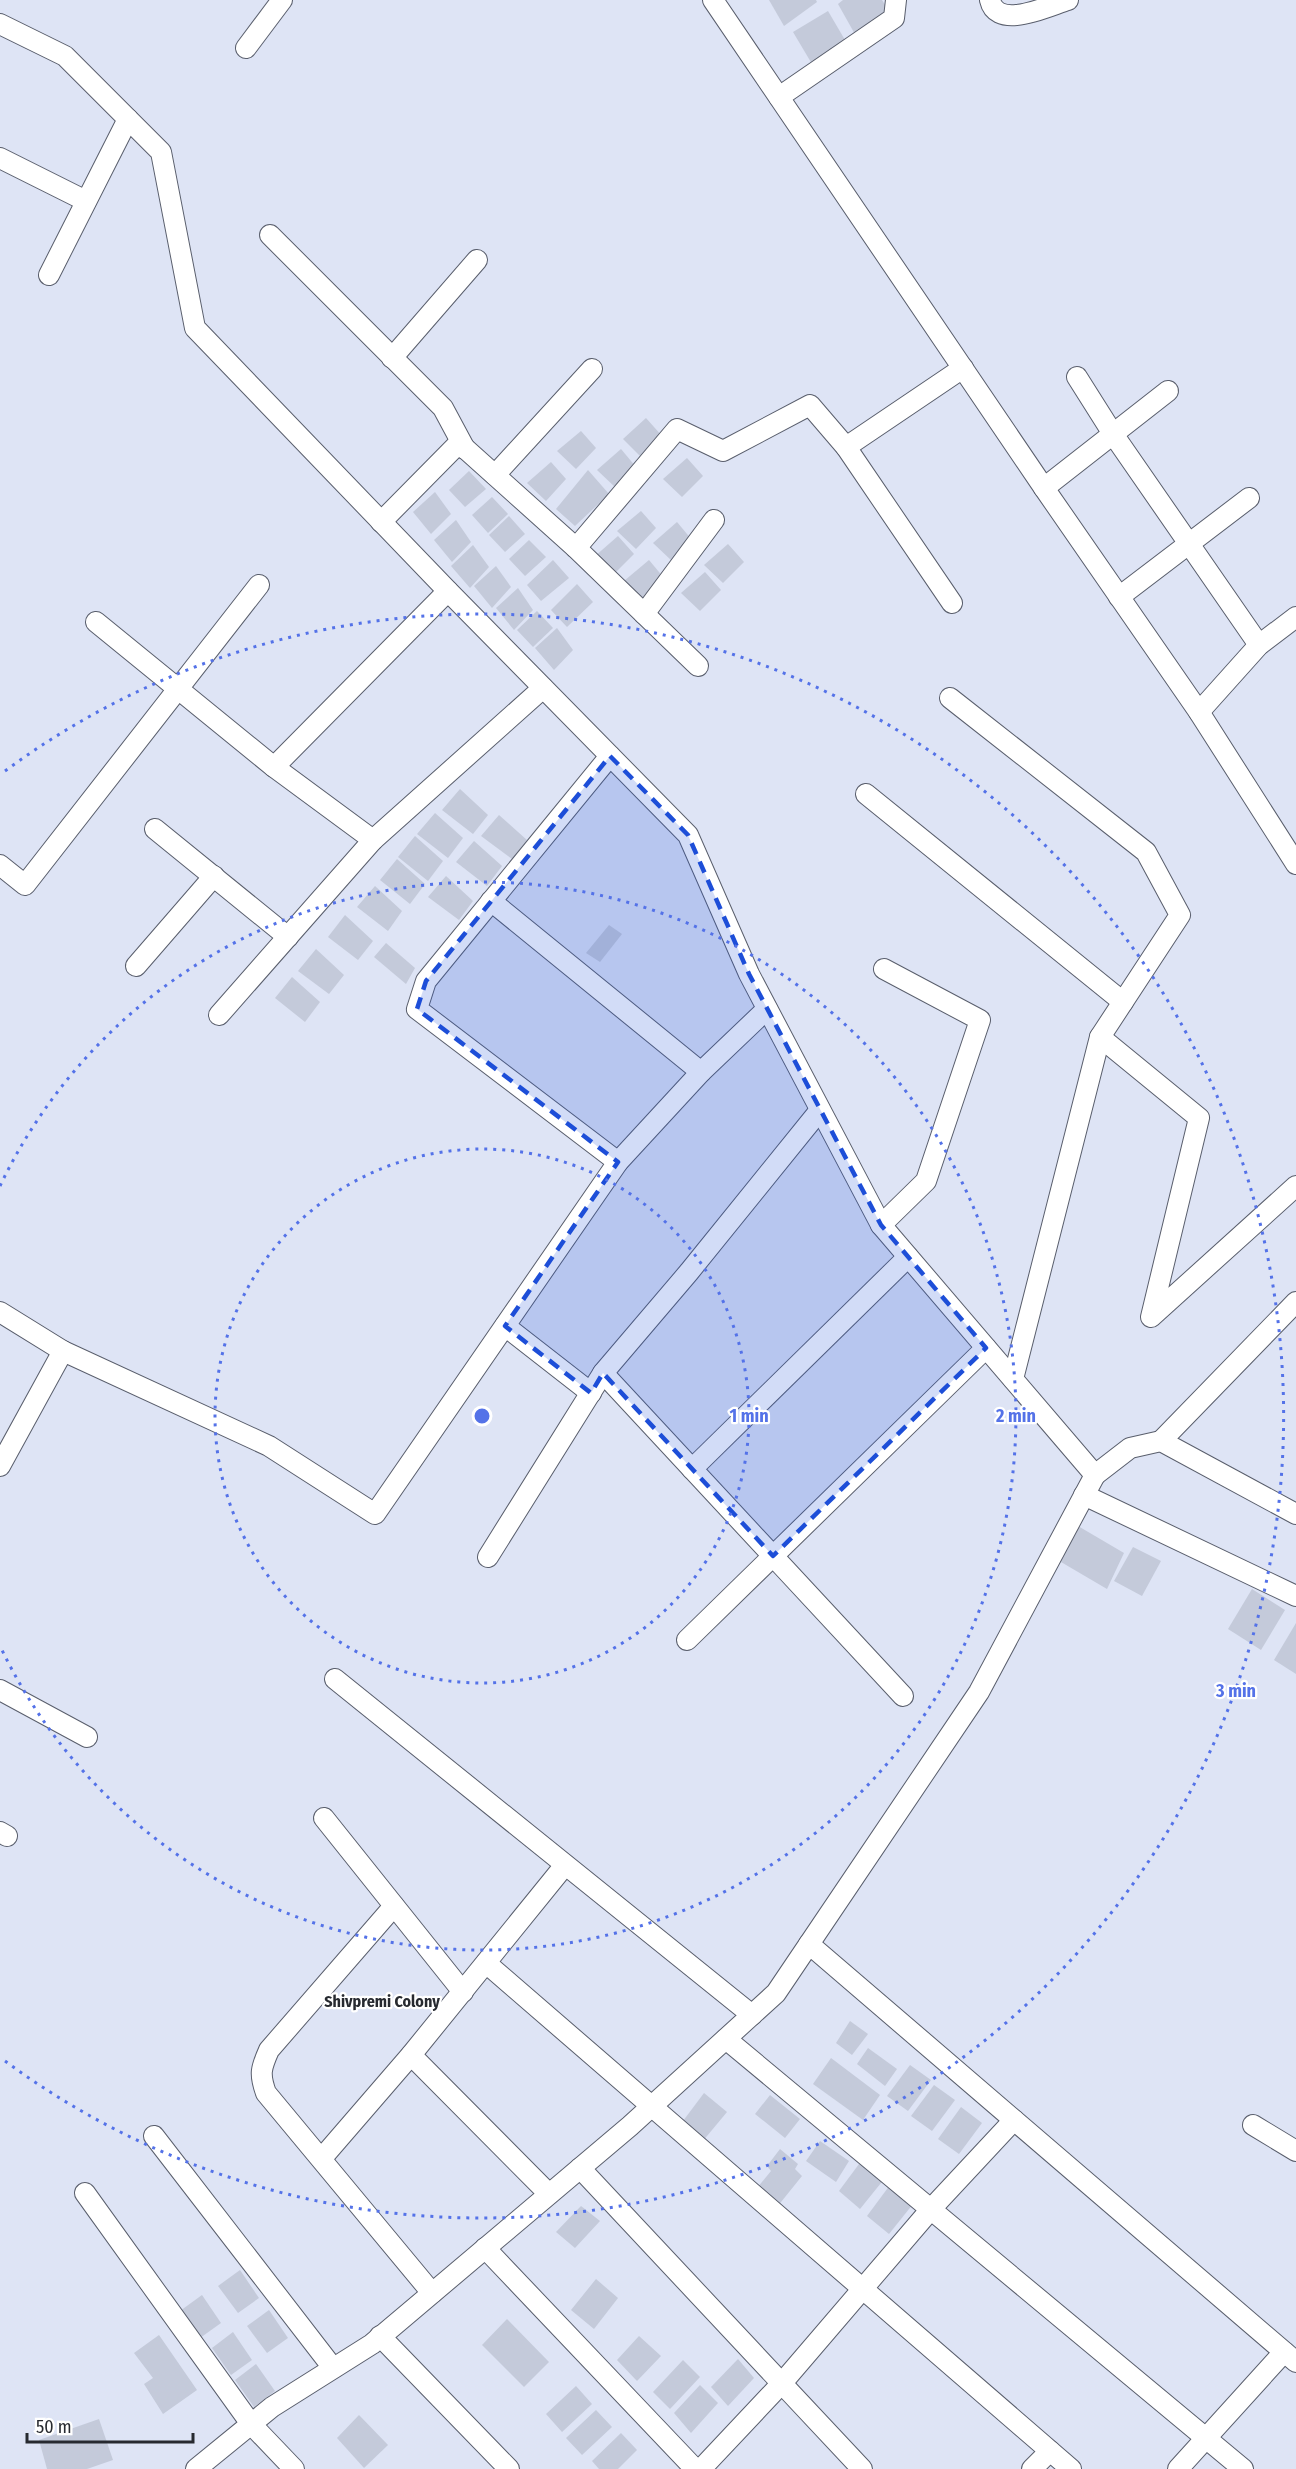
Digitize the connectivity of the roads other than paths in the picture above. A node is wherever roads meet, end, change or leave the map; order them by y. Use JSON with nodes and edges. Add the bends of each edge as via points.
{"nodes":[{"id":1,"x":282,"y":0,"type":"edge"},
{"id":2,"x":713,"y":0,"type":"edge"},
{"id":3,"x":896,"y":0,"type":"edge"},
{"id":4,"x":990,"y":0,"type":"edge"},
{"id":5,"x":1068,"y":0,"type":"edge"},
{"id":6,"x":0,"y":24,"type":"edge"},
{"id":7,"x":246,"y":48,"type":"dead end"},
{"id":8,"x":779,"y":98,"type":"junction"},
{"id":9,"x":128,"y":119,"type":"junction"},
{"id":10,"x":0,"y":158,"type":"edge"},
{"id":11,"x":86,"y":201,"type":"junction"},
{"id":12,"x":270,"y":236,"type":"dead end"},
{"id":13,"x":477,"y":260,"type":"dead end"},
{"id":14,"x":49,"y":275,"type":"dead end"},
{"id":15,"x":392,"y":358,"type":"junction"},
{"id":16,"x":963,"y":368,"type":"junction"},
{"id":17,"x":592,"y":369,"type":"dead end"},
{"id":18,"x":1077,"y":377,"type":"dead end"},
{"id":19,"x":1168,"y":391,"type":"dead end"},
{"id":20,"x":1113,"y":434,"type":"junction"},
{"id":21,"x":846,"y":447,"type":"junction"},
{"id":22,"x":465,"y":449,"type":"junction"},
{"id":23,"x":495,"y":475,"type":"junction"},
{"id":24,"x":1044,"y":488,"type":"junction"},
{"id":25,"x":1249,"y":498,"type":"dead end"},
{"id":26,"x":714,"y":520,"type":"dead end"},
{"id":27,"x":381,"y":522,"type":"junction"},
{"id":28,"x":1189,"y":544,"type":"junction"},
{"id":29,"x":576,"y":548,"type":"junction"},
{"id":30,"x":259,"y":585,"type":"dead end"},
{"id":31,"x":448,"y":591,"type":"junction"},
{"id":32,"x":1119,"y":597,"type":"junction"},
{"id":33,"x":952,"y":603,"type":"dead end"},
{"id":34,"x":644,"y":614,"type":"junction"},
{"id":35,"x":1296,"y":617,"type":"edge"},
{"id":36,"x":96,"y":622,"type":"dead end"},
{"id":37,"x":1259,"y":645,"type":"junction"},
{"id":38,"x":698,"y":666,"type":"dead end"},
{"id":39,"x":177,"y":688,"type":"junction"},
{"id":40,"x":543,"y":688,"type":"junction"},
{"id":41,"x":950,"y":698,"type":"dead end"},
{"id":42,"x":1199,"y":712,"type":"junction"},
{"id":43,"x":610,"y":756,"type":"junction"},
{"id":44,"x":274,"y":767,"type":"junction"},
{"id":45,"x":866,"y":794,"type":"dead end"},
{"id":46,"x":155,"y":829,"type":"dead end"},
{"id":47,"x":373,"y":840,"type":"junction"},
{"id":48,"x":1296,"y":864,"type":"edge"},
{"id":49,"x":0,"y":865,"type":"edge"},
{"id":50,"x":214,"y":876,"type":"junction"},
{"id":51,"x":491,"y":901,"type":"junction"},
{"id":52,"x":288,"y":937,"type":"junction"},
{"id":53,"x":136,"y":966,"type":"dead end"},
{"id":54,"x":884,"y":969,"type":"dead end"},
{"id":55,"x":1123,"y":1002,"type":"junction"},
{"id":56,"x":767,"y":1009,"type":"junction"},
{"id":57,"x":219,"y":1015,"type":"dead end"},
{"id":58,"x":1100,"y":1037,"type":"junction"},
{"id":59,"x":701,"y":1072,"type":"junction"},
{"id":60,"x":820,"y":1110,"type":"junction"},
{"id":61,"x":618,"y":1162,"type":"junction"},
{"id":62,"x":1296,"y":1186,"type":"edge"},
{"id":63,"x":881,"y":1225,"type":"junction"},
{"id":64,"x":908,"y":1257,"type":"junction"},
{"id":65,"x":1296,"y":1302,"type":"edge"},
{"id":66,"x":0,"y":1312,"type":"edge"},
{"id":67,"x":505,"y":1326,"type":"junction"},
{"id":68,"x":986,"y":1348,"type":"junction"},
{"id":69,"x":63,"y":1351,"type":"junction"},
{"id":70,"x":603,"y":1373,"type":"junction"},
{"id":71,"x":1013,"y":1379,"type":"junction"},
{"id":72,"x":591,"y":1393,"type":"junction"},
{"id":73,"x":1161,"y":1441,"type":"junction"},
{"id":74,"x":0,"y":1466,"type":"edge"},
{"id":75,"x":692,"y":1469,"type":"junction"},
{"id":76,"x":1095,"y":1475,"type":"junction"},
{"id":77,"x":1084,"y":1495,"type":"junction"},
{"id":78,"x":1296,"y":1514,"type":"edge"},
{"id":79,"x":773,"y":1556,"type":"junction"},
{"id":80,"x":488,"y":1557,"type":"dead end"},
{"id":81,"x":1296,"y":1596,"type":"edge"},
{"id":82,"x":687,"y":1640,"type":"dead end"},
{"id":83,"x":334,"y":1679,"type":"dead end"},
{"id":84,"x":0,"y":1690,"type":"edge"},
{"id":85,"x":903,"y":1696,"type":"dead end"},
{"id":86,"x":87,"y":1737,"type":"dead end"},
{"id":87,"x":324,"y":1818,"type":"dead end"},
{"id":88,"x":566,"y":1865,"type":"junction"},
{"id":89,"x":394,"y":1906,"type":"junction"},
{"id":90,"x":809,"y":1944,"type":"junction"},
{"id":91,"x":486,"y":1963,"type":"junction"},
{"id":92,"x":463,"y":1992,"type":"junction"},
{"id":93,"x":752,"y":2015,"type":"junction"},
{"id":94,"x":726,"y":2039,"type":"junction"},
{"id":95,"x":411,"y":2055,"type":"junction"},
{"id":96,"x":652,"y":2106,"type":"junction"},
{"id":97,"x":1014,"y":2120,"type":"junction"},
{"id":98,"x":1253,"y":2126,"type":"dead end"},
{"id":99,"x":154,"y":2136,"type":"dead end"},
{"id":100,"x":1296,"y":2151,"type":"edge"},
{"id":101,"x":322,"y":2158,"type":"junction"},
{"id":102,"x":580,"y":2168,"type":"junction"},
{"id":103,"x":85,"y":2193,"type":"dead end"},
{"id":104,"x":549,"y":2194,"type":"junction"},
{"id":105,"x":931,"y":2209,"type":"junction"},
{"id":106,"x":485,"y":2248,"type":"junction"},
{"id":107,"x":863,"y":2289,"type":"junction"},
{"id":108,"x":432,"y":2293,"type":"junction"},
{"id":109,"x":380,"y":2336,"type":"junction"},
{"id":110,"x":1290,"y":2357,"type":"edge"},
{"id":111,"x":333,"y":2368,"type":"junction"},
{"id":112,"x":782,"y":2384,"type":"junction"},
{"id":113,"x":251,"y":2424,"type":"junction"},
{"id":114,"x":1205,"y":2438,"type":"junction"},
{"id":115,"x":1050,"y":2451,"type":"junction"},
{"id":116,"x":196,"y":2469,"type":"edge"},
{"id":117,"x":294,"y":2469,"type":"edge"},
{"id":118,"x":509,"y":2469,"type":"edge"},
{"id":119,"x":694,"y":2469,"type":"edge"},
{"id":120,"x":701,"y":2469,"type":"edge"},
{"id":121,"x":862,"y":2469,"type":"edge"},
{"id":122,"x":1032,"y":2469,"type":"edge"},
{"id":123,"x":1071,"y":2469,"type":"edge"},
{"id":124,"x":1178,"y":2469,"type":"edge"},
{"id":125,"x":1243,"y":2469,"type":"edge"}],
"edges":[{"from":1,"to":7,"type":"street"},
{"from":2,"to":8,"type":"street"},
{"from":3,"to":8,"type":"street","via":[[894,18]]},
{"from":4,"to":5,"type":"street","via":[[1000,14],[1012,16]]},
{"from":6,"to":9,"type":"street","via":[[65,56]]},
{"from":8,"to":16,"type":"street"},
{"from":9,"to":11,"type":"street"},
{"from":9,"to":27,"type":"street","via":[[161,152],[195,328]]},
{"from":10,"to":11,"type":"street"},
{"from":11,"to":14,"type":"street"},
{"from":12,"to":15,"type":"street"},
{"from":13,"to":15,"type":"street"},
{"from":15,"to":22,"type":"street","via":[[442,408]]},
{"from":16,"to":21,"type":"street"},
{"from":16,"to":24,"type":"street"},
{"from":17,"to":23,"type":"street"},
{"from":18,"to":20,"type":"street"},
{"from":19,"to":20,"type":"street"},
{"from":20,"to":24,"type":"street"},
{"from":20,"to":28,"type":"street"},
{"from":21,"to":29,"type":"street","via":[[810,405],[723,451],[677,429]]},
{"from":21,"to":33,"type":"street"},
{"from":22,"to":23,"type":"street"},
{"from":22,"to":27,"type":"street","via":[[459,443]]},
{"from":23,"to":29,"type":"street"},
{"from":24,"to":32,"type":"street"},
{"from":25,"to":28,"type":"street"},
{"from":26,"to":34,"type":"street"},
{"from":27,"to":31,"type":"street"},
{"from":28,"to":32,"type":"street"},
{"from":28,"to":37,"type":"street"},
{"from":29,"to":34,"type":"street"},
{"from":30,"to":39,"type":"street"},
{"from":31,"to":40,"type":"street"},
{"from":31,"to":44,"type":"street"},
{"from":32,"to":42,"type":"street"},
{"from":34,"to":38,"type":"street"},
{"from":35,"to":37,"type":"street"},
{"from":36,"to":39,"type":"street"},
{"from":37,"to":42,"type":"street"},
{"from":39,"to":44,"type":"street"},
{"from":39,"to":49,"type":"street","via":[[25,885]]},
{"from":40,"to":43,"type":"street"},
{"from":40,"to":47,"type":"street"},
{"from":41,"to":55,"type":"street","via":[[1146,852],[1180,915]]},
{"from":42,"to":48,"type":"street"},
{"from":43,"to":51,"type":"street"},
{"from":43,"to":56,"type":"street","via":[[688,835]]},
{"from":44,"to":47,"type":"street"},
{"from":45,"to":55,"type":"street"},
{"from":46,"to":50,"type":"street"},
{"from":47,"to":52,"type":"street"},
{"from":50,"to":52,"type":"street"},
{"from":50,"to":53,"type":"street"},
{"from":51,"to":59,"type":"street"},
{"from":51,"to":61,"type":"street","via":[[426,981],[417,1009]]},
{"from":52,"to":57,"type":"street"},
{"from":54,"to":63,"type":"street","via":[[980,1020],[926,1181]]},
{"from":55,"to":58,"type":"street"},
{"from":56,"to":59,"type":"street"},
{"from":56,"to":60,"type":"street"},
{"from":58,"to":62,"type":"street","via":[[1199,1118],[1151,1317]]},
{"from":58,"to":71,"type":"street"},
{"from":59,"to":61,"type":"street"},
{"from":60,"to":63,"type":"street"},
{"from":60,"to":70,"type":"street"},
{"from":61,"to":67,"type":"street"},
{"from":63,"to":64,"type":"street"},
{"from":64,"to":68,"type":"street"},
{"from":64,"to":75,"type":"street"},
{"from":65,"to":73,"type":"street"},
{"from":66,"to":69,"type":"street"},
{"from":67,"to":69,"type":"street","via":[[375,1514],[269,1446]]},
{"from":67,"to":72,"type":"street"},
{"from":68,"to":71,"type":"street"},
{"from":68,"to":79,"type":"street"},
{"from":69,"to":74,"type":"street"},
{"from":70,"to":72,"type":"street"},
{"from":70,"to":75,"type":"street"},
{"from":71,"to":76,"type":"street"},
{"from":72,"to":80,"type":"street"},
{"from":73,"to":76,"type":"street","via":[[1130,1448]]},
{"from":73,"to":78,"type":"street"},
{"from":75,"to":79,"type":"street"},
{"from":76,"to":77,"type":"street"},
{"from":77,"to":81,"type":"street"},
{"from":77,"to":90,"type":"street","via":[[979,1692]]},
{"from":79,"to":82,"type":"street"},
{"from":79,"to":85,"type":"street"},
{"from":83,"to":88,"type":"street"},
{"from":84,"to":86,"type":"street"},
{"from":87,"to":89,"type":"street"},
{"from":88,"to":91,"type":"street"},
{"from":88,"to":93,"type":"street"},
{"from":89,"to":92,"type":"street"},
{"from":89,"to":101,"type":"street","via":[[270,2050],[262,2065],[266,2093]]},
{"from":90,"to":93,"type":"street","via":[[776,1993]]},
{"from":90,"to":97,"type":"street"},
{"from":91,"to":92,"type":"street"},
{"from":91,"to":96,"type":"street"},
{"from":92,"to":95,"type":"street"},
{"from":93,"to":94,"type":"street"},
{"from":94,"to":96,"type":"street"},
{"from":94,"to":105,"type":"street"},
{"from":95,"to":101,"type":"street"},
{"from":95,"to":104,"type":"street"},
{"from":96,"to":102,"type":"street"},
{"from":96,"to":107,"type":"street"},
{"from":97,"to":105,"type":"street"},
{"from":97,"to":110,"type":"street"},
{"from":98,"to":100,"type":"street"},
{"from":99,"to":111,"type":"street"},
{"from":101,"to":108,"type":"street"},
{"from":102,"to":104,"type":"street"},
{"from":102,"to":112,"type":"street"},
{"from":103,"to":113,"type":"street"},
{"from":104,"to":106,"type":"street"},
{"from":105,"to":107,"type":"street"},
{"from":105,"to":114,"type":"street"},
{"from":106,"to":108,"type":"street"},
{"from":106,"to":119,"type":"street"},
{"from":107,"to":112,"type":"street"},
{"from":107,"to":115,"type":"street"},
{"from":108,"to":109,"type":"street"},
{"from":109,"to":111,"type":"street"},
{"from":109,"to":118,"type":"street"},
{"from":110,"to":114,"type":"street"},
{"from":111,"to":113,"type":"street"},
{"from":112,"to":120,"type":"street"},
{"from":112,"to":121,"type":"street"},
{"from":113,"to":116,"type":"street"},
{"from":113,"to":117,"type":"street"},
{"from":114,"to":124,"type":"street"},
{"from":114,"to":125,"type":"street"},
{"from":115,"to":122,"type":"street"},
{"from":115,"to":123,"type":"street"}]}
